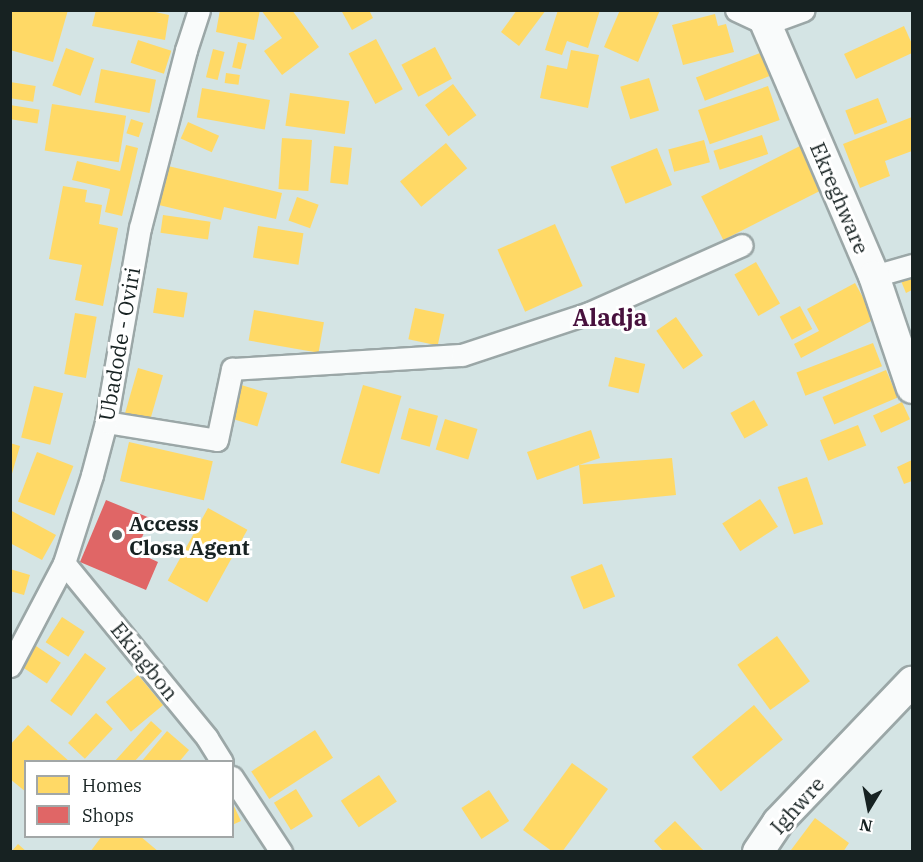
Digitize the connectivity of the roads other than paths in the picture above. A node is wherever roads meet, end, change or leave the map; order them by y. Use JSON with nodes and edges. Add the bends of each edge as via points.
{"nodes":[{"id":1,"x":199,"y":10,"type":"edge"},
{"id":2,"x":736,"y":10,"type":"edge"},
{"id":3,"x":804,"y":10,"type":"edge"},
{"id":4,"x":763,"y":17,"type":"edge"},
{"id":5,"x":742,"y":245,"type":"dead end"},
{"id":6,"x":912,"y":265,"type":"edge"},
{"id":7,"x":874,"y":276,"type":"junction"},
{"id":8,"x":912,"y":388,"type":"edge"},
{"id":9,"x":106,"y":422,"type":"junction"},
{"id":10,"x":64,"y":563,"type":"junction"},
{"id":11,"x":10,"y":666,"type":"edge"},
{"id":12,"x":912,"y":682,"type":"edge"},
{"id":13,"x":221,"y":760,"type":"edge"},
{"id":14,"x":234,"y":780,"type":"edge"},
{"id":15,"x":281,"y":852,"type":"edge"},
{"id":16,"x":758,"y":852,"type":"edge"}],
"edges":[{"from":1,"to":9,"type":"street","name":"Ubadode - Oviri","via":[[140,228]]},
{"from":2,"to":4,"type":"street"},
{"from":3,"to":4,"type":"street"},
{"from":4,"to":7,"type":"street","name":"Ekreghware"},
{"from":5,"to":9,"type":"street","via":[[589,313],[462,355],[232,369],[217,440]]},
{"from":6,"to":7,"type":"street"},
{"from":7,"to":8,"type":"street","name":"Ekreghware"},
{"from":9,"to":10,"type":"street","name":"Ubadode - Oviri"},
{"from":10,"to":11,"type":"street","name":"Ubadode - Oviri"},
{"from":10,"to":13,"type":"street","name":"Ekiagbon"},
{"from":12,"to":16,"type":"street","name":"Ighwre","via":[[778,822]]},
{"from":14,"to":15,"type":"street"}]}
